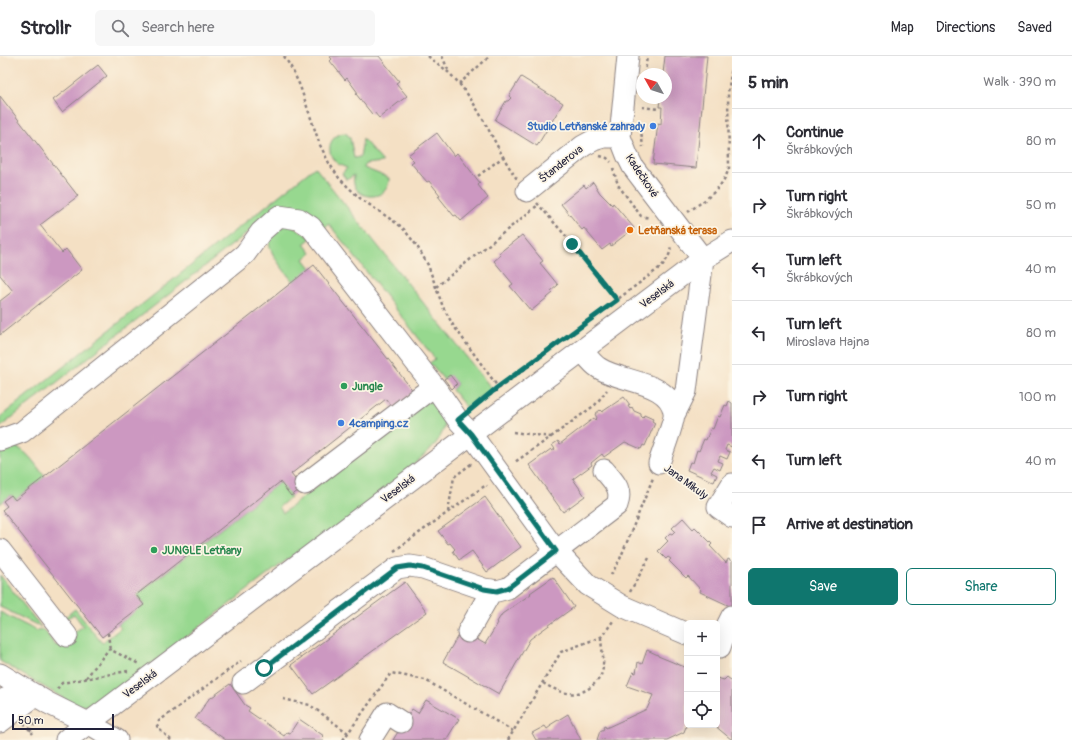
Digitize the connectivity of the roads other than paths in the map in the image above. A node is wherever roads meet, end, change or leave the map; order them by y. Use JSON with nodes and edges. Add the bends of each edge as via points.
{"nodes":[{"id":1,"x":628,"y":56,"type":"edge"},
{"id":2,"x":620,"y":137,"type":"junction"},
{"id":3,"x":537,"y":199,"type":"road end"},
{"id":4,"x":732,"y":241,"type":"edge"},
{"id":5,"x":703,"y":259,"type":"junction"},
{"id":6,"x":582,"y":350,"type":"junction"},
{"id":7,"x":434,"y":386,"type":"junction"},
{"id":8,"x":674,"y":413,"type":"junction"},
{"id":9,"x":464,"y":427,"type":"junction"},
{"id":10,"x":0,"y":440,"type":"edge"},
{"id":11,"x":659,"y":463,"type":"road end"},
{"id":12,"x":604,"y":470,"type":"dead end"},
{"id":13,"x":305,"y":484,"type":"dead end"},
{"id":14,"x":732,"y":484,"type":"edge"},
{"id":15,"x":725,"y":512,"type":"edge"},
{"id":16,"x":0,"y":550,"type":"edge"},
{"id":17,"x":556,"y":551,"type":"junction"},
{"id":18,"x":492,"y":590,"type":"junction"},
{"id":19,"x":732,"y":616,"type":"edge"},
{"id":20,"x":468,"y":632,"type":"dead end"},
{"id":21,"x":684,"y":633,"type":"edge"},
{"id":22,"x":67,"y":636,"type":"dead end"},
{"id":23,"x":723,"y":648,"type":"edge"},
{"id":24,"x":0,"y":674,"type":"edge"},
{"id":25,"x":243,"y":683,"type":"dead end"},
{"id":26,"x":39,"y":699,"type":"junction"},
{"id":27,"x":0,"y":701,"type":"edge"},
{"id":28,"x":0,"y":722,"type":"edge"},
{"id":29,"x":401,"y":722,"type":"dead end"},
{"id":30,"x":88,"y":723,"type":"junction"},
{"id":31,"x":66,"y":740,"type":"edge"},
{"id":32,"x":117,"y":740,"type":"edge"},
{"id":33,"x":370,"y":740,"type":"edge"}],
"edges":[{"from":1,"to":2,"type":"street","name":"Kadečkové"},
{"from":2,"to":3,"type":"street","name":"Štanderova","via":[[604,137],[583,146]]},
{"from":2,"to":5,"type":"street","name":"Kadečkové","via":[[633,166]]},
{"from":4,"to":5,"type":"street","name":"Veselská"},
{"from":5,"to":6,"type":"street","name":"Veselská"},
{"from":5,"to":8,"type":"street","via":[[686,391]]},
{"from":6,"to":8,"type":"street","via":[[598,368],[660,391],[670,401]]},
{"from":6,"to":9,"type":"street","name":"Veselská"},
{"from":7,"to":9,"type":"street"},
{"from":7,"to":10,"type":"street","via":[[312,227],[299,219],[279,216],[261,232],[246,254],[22,432]]},
{"from":7,"to":13,"type":"street"},
{"from":8,"to":11,"type":"street"},
{"from":9,"to":17,"type":"street"},
{"from":9,"to":30,"type":"street","name":"Veselská"},
{"from":12,"to":17,"type":"street","via":[[619,492],[617,505]]},
{"from":14,"to":15,"type":"street"},
{"from":16,"to":22,"type":"street"},
{"from":17,"to":18,"type":"street","via":[[508,588]]},
{"from":17,"to":21,"type":"street","via":[[588,585],[622,606]]},
{"from":18,"to":20,"type":"street"},
{"from":18,"to":25,"type":"street","via":[[423,568],[397,568]]},
{"from":19,"to":23,"type":"street"},
{"from":24,"to":26,"type":"street"},
{"from":26,"to":27,"type":"street"},
{"from":26,"to":28,"type":"street"},
{"from":26,"to":30,"type":"street"},
{"from":29,"to":33,"type":"street","via":[[387,714]]},
{"from":30,"to":31,"type":"street","name":"Veselská"},
{"from":30,"to":32,"type":"street"}]}
